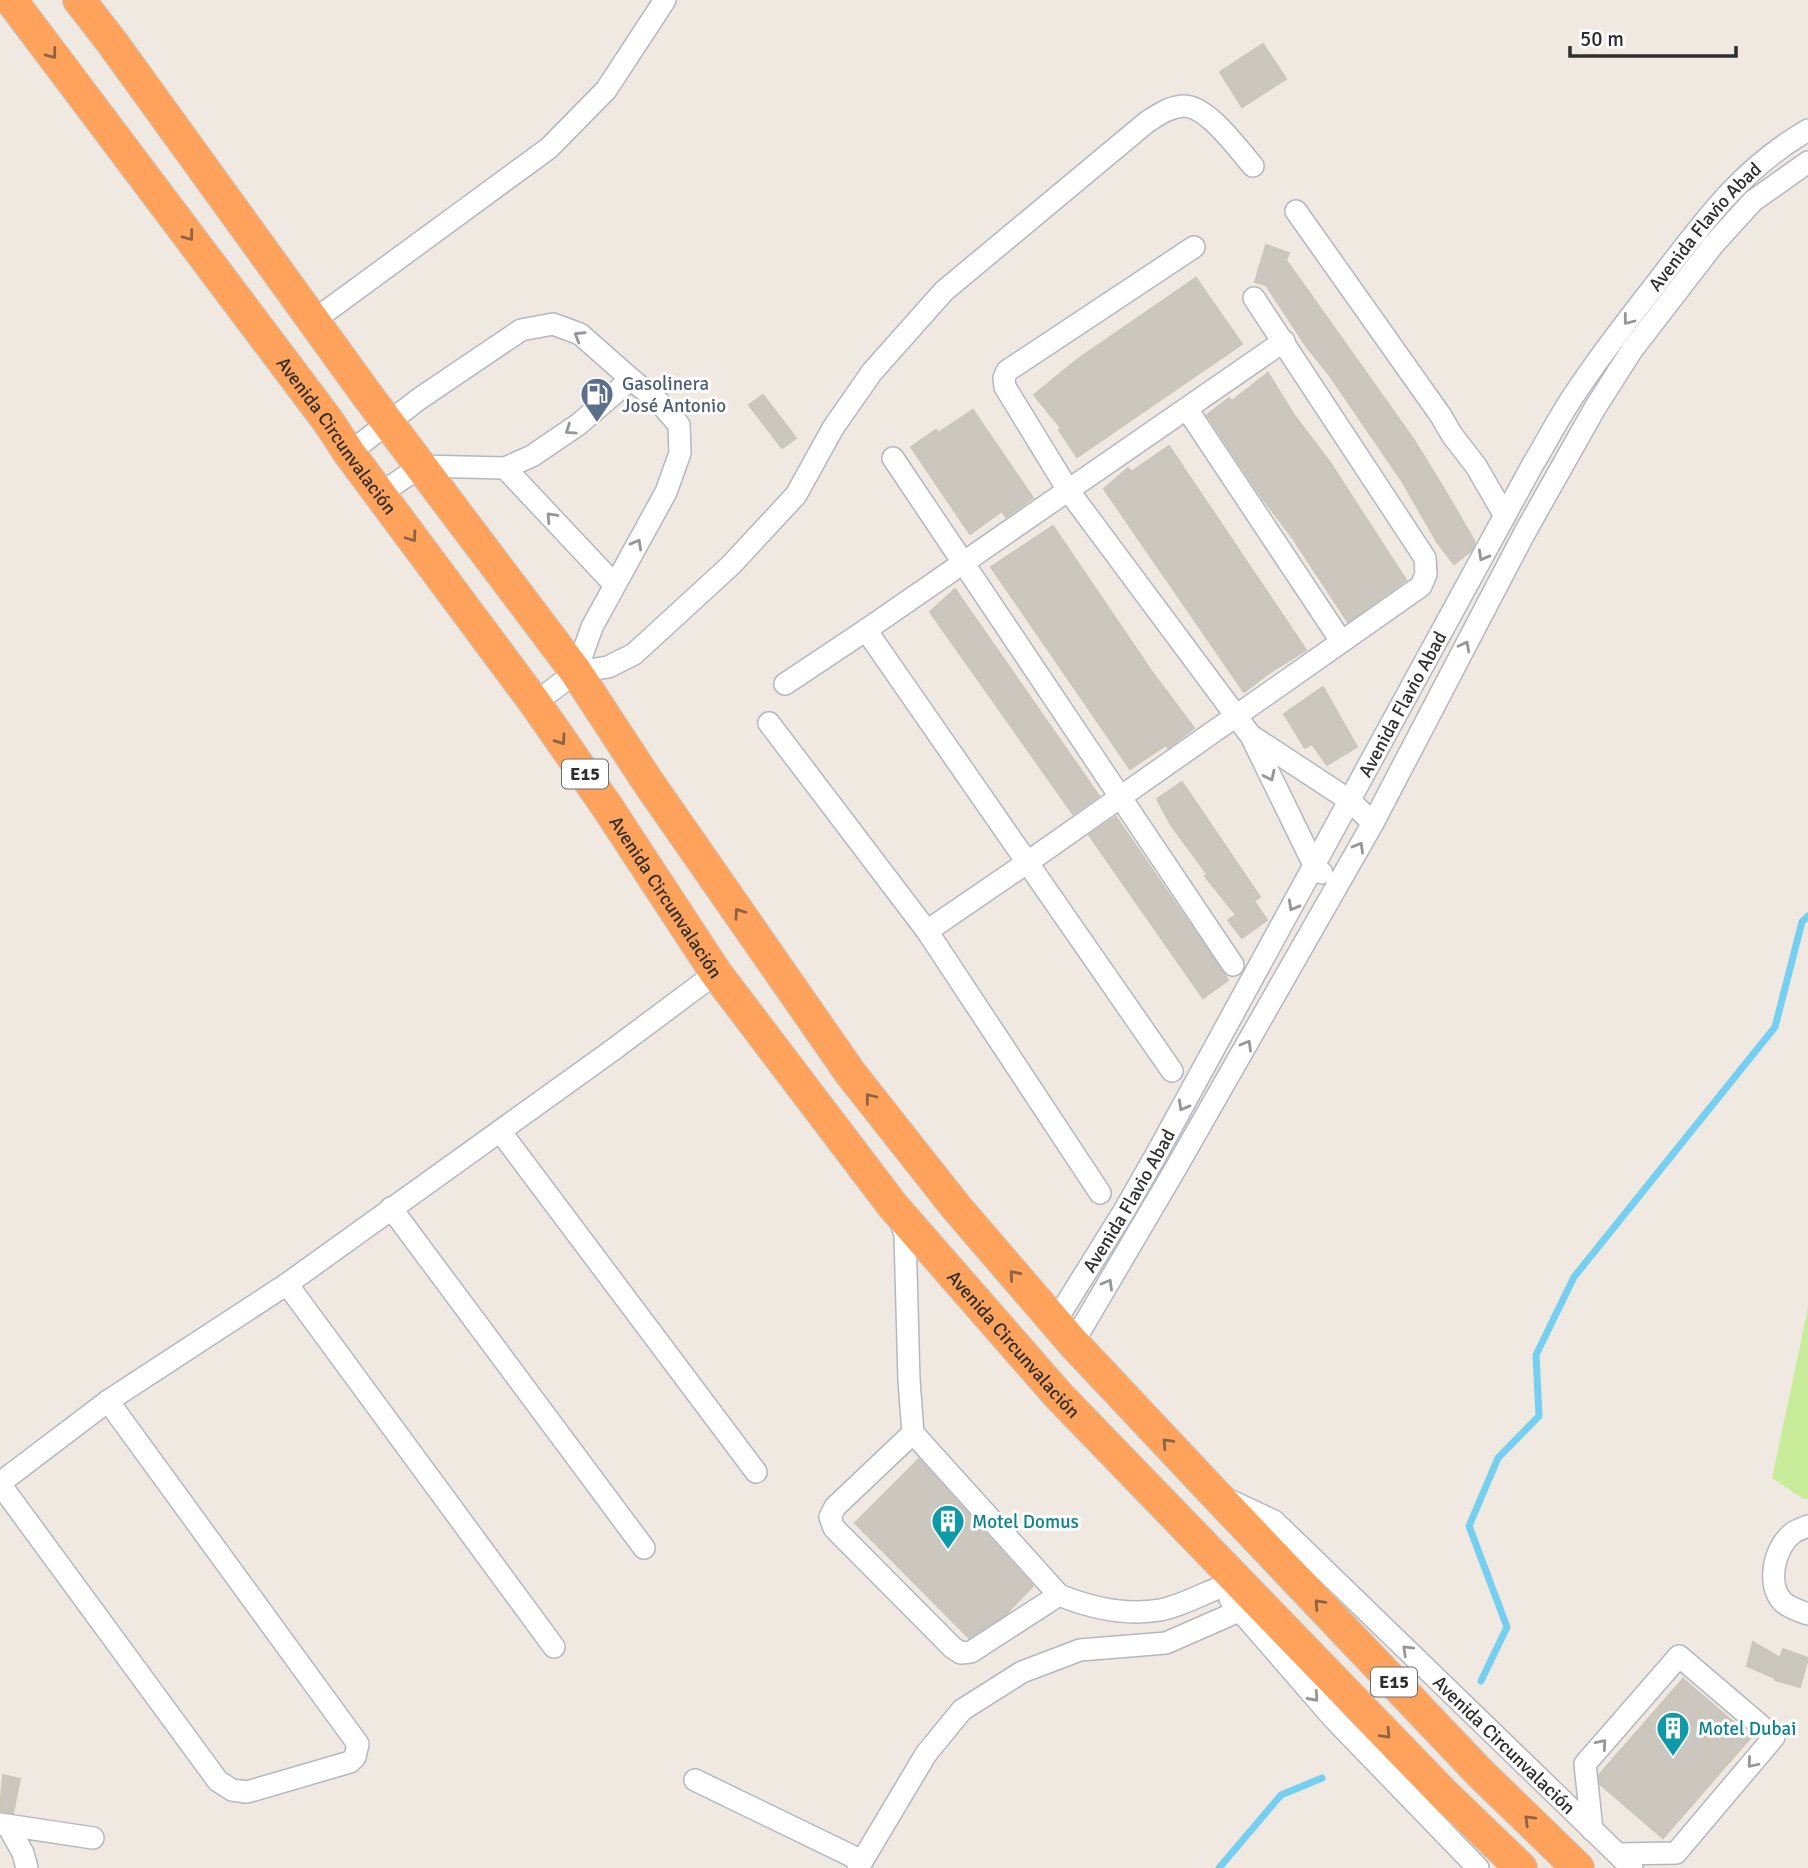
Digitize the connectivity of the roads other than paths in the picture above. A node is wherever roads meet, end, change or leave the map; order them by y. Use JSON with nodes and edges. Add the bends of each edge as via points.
{"nodes":[{"id":1,"x":11,"y":0,"type":"edge"},
{"id":2,"x":79,"y":0,"type":"edge"},
{"id":3,"x":666,"y":0,"type":"edge"},
{"id":4,"x":1808,"y":130,"type":"edge"},
{"id":5,"x":1808,"y":162,"type":"edge"},
{"id":6,"x":1253,"y":166,"type":"dead end"},
{"id":7,"x":1296,"y":211,"type":"dead end"},
{"id":8,"x":1194,"y":247,"type":"dead end"},
{"id":9,"x":1254,"y":298,"type":"dead end"},
{"id":10,"x":313,"y":321,"type":"junction"},
{"id":11,"x":1284,"y":341,"type":"junction"},
{"id":12,"x":631,"y":379,"type":"junction"},
{"id":13,"x":367,"y":395,"type":"junction"},
{"id":14,"x":1187,"y":409,"type":"junction"},
{"id":15,"x":328,"y":421,"type":"junction"},
{"id":16,"x":388,"y":423,"type":"junction"},
{"id":17,"x":349,"y":453,"type":"junction"},
{"id":18,"x":893,"y":458,"type":"dead end"},
{"id":19,"x":421,"y":466,"type":"junction"},
{"id":20,"x":505,"y":468,"type":"junction"},
{"id":21,"x":1068,"y":490,"type":"junction"},
{"id":22,"x":380,"y":494,"type":"junction"},
{"id":23,"x":1505,"y":516,"type":"junction"},
{"id":24,"x":963,"y":562,"type":"junction"},
{"id":25,"x":614,"y":584,"type":"junction"},
{"id":26,"x":520,"y":597,"type":"junction"},
{"id":27,"x":477,"y":626,"type":"junction"},
{"id":28,"x":866,"y":630,"type":"junction"},
{"id":29,"x":1341,"y":641,"type":"junction"},
{"id":30,"x":576,"y":672,"type":"junction"},
{"id":31,"x":785,"y":684,"type":"dead end"},
{"id":32,"x":535,"y":703,"type":"junction"},
{"id":33,"x":1235,"y":716,"type":"junction"},
{"id":34,"x":769,"y":723,"type":"dead end"},
{"id":35,"x":1251,"y":736,"type":"junction"},
{"id":36,"x":648,"y":782,"type":"junction"},
{"id":37,"x":1120,"y":797,"type":"junction"},
{"id":38,"x":1349,"y":800,"type":"junction"},
{"id":39,"x":606,"y":805,"type":"junction"},
{"id":40,"x":1373,"y":822,"type":"junction"},
{"id":41,"x":1028,"y":862,"type":"junction"},
{"id":42,"x":1315,"y":867,"type":"junction"},
{"id":43,"x":1338,"y":884,"type":"junction"},
{"id":44,"x":927,"y":931,"type":"junction"},
{"id":45,"x":1233,"y":965,"type":"dead end"},
{"id":46,"x":716,"y":973,"type":"junction"},
{"id":47,"x":1172,"y":1071,"type":"dead end"},
{"id":48,"x":500,"y":1131,"type":"junction"},
{"id":49,"x":1100,"y":1193,"type":"dead end"},
{"id":50,"x":894,"y":1206,"type":"junction"},
{"id":51,"x":391,"y":1208,"type":"junction"},
{"id":52,"x":287,"y":1284,"type":"junction"},
{"id":53,"x":1064,"y":1333,"type":"junction"},
{"id":54,"x":108,"y":1401,"type":"junction"},
{"id":55,"x":913,"y":1433,"type":"junction"},
{"id":56,"x":756,"y":1472,"type":"dead end"},
{"id":57,"x":0,"y":1484,"type":"edge"},
{"id":58,"x":1214,"y":1493,"type":"junction"},
{"id":59,"x":1185,"y":1526,"type":"junction"},
{"id":60,"x":1808,"y":1526,"type":"edge"},
{"id":61,"x":644,"y":1548,"type":"dead end"},
{"id":62,"x":1222,"y":1587,"type":"junction"},
{"id":63,"x":1059,"y":1595,"type":"junction"},
{"id":64,"x":1239,"y":1611,"type":"junction"},
{"id":65,"x":1808,"y":1614,"type":"edge"},
{"id":66,"x":554,"y":1647,"type":"dead end"},
{"id":67,"x":695,"y":1780,"type":"dead end"},
{"id":68,"x":4,"y":1825,"type":"edge"},
{"id":69,"x":1592,"y":1829,"type":"junction"},
{"id":70,"x":93,"y":1838,"type":"dead end"},
{"id":71,"x":1625,"y":1861,"type":"edge"},
{"id":72,"x":860,"y":1864,"type":"edge"},
{"id":73,"x":27,"y":1868,"type":"edge"},
{"id":74,"x":1478,"y":1868,"type":"edge"},
{"id":75,"x":1521,"y":1868,"type":"edge"},
{"id":76,"x":1578,"y":1868,"type":"edge"}],
"edges":[{"from":1,"to":15,"type":"highway","name":"Avenida Circunvalación","number":"E15","one_way":true},
{"from":2,"to":10,"type":"highway","name":"Avenida Circunvalación","number":"E15"},
{"from":3,"to":10,"type":"street","via":[[606,90],[549,148]]},
{"from":4,"to":23,"type":"street","name":"Avenida Flavio Abad","one_way":true,"via":[[1737,183],[1697,230],[1573,396]]},
{"from":40,"to":5,"type":"street","name":"Avenida Flavio Abad","one_way":true,"via":[[1530,522],[1632,351],[1713,245],[1753,201]]},
{"from":6,"to":30,"type":"street","via":[[1209,117],[1185,106],[1165,110],[1147,122],[943,291],[872,372],[833,428],[796,495],[731,565],[634,654],[608,667]]},
{"from":7,"to":23,"type":"street","via":[[1476,466]]},
{"from":8,"to":21,"type":"street","via":[[1007,371],[1005,387]]},
{"from":9,"to":11,"type":"street"},
{"from":10,"to":13,"type":"highway","name":"Avenida Circunvalación","number":"E15"},
{"from":11,"to":14,"type":"street"},
{"from":11,"to":29,"type":"street","via":[[1425,558],[1421,586]]},
{"from":12,"to":16,"type":"street","one_way":true,"via":[[580,334],[554,324],[542,326],[520,330]]},
{"from":12,"to":20,"type":"street","one_way":true,"via":[[579,424]]},
{"from":25,"to":12,"type":"street","one_way":true,"via":[[666,492],[681,445],[680,425]]},
{"from":13,"to":15,"type":"highway"},
{"from":13,"to":16,"type":"highway","name":"Avenida Circunvalación","number":"E15"},
{"from":14,"to":21,"type":"street"},
{"from":14,"to":29,"type":"street"},
{"from":15,"to":17,"type":"highway","name":"Avenida Circunvalación","number":"E15"},
{"from":16,"to":17,"type":"street"},
{"from":16,"to":19,"type":"highway","name":"Avenida Circunvalación","number":"E15"},
{"from":17,"to":22,"type":"highway","name":"Avenida Circunvalación","number":"E15"},
{"from":18,"to":24,"type":"street"},
{"from":19,"to":20,"type":"street"},
{"from":19,"to":22,"type":"street"},
{"from":19,"to":26,"type":"highway","name":"Avenida Circunvalación","number":"E15"},
{"from":25,"to":20,"type":"street","one_way":true},
{"from":21,"to":24,"type":"street"},
{"from":21,"to":33,"type":"street"},
{"from":22,"to":27,"type":"highway","name":"Avenida Circunvalación","number":"E15","one_way":true},
{"from":23,"to":38,"type":"street","name":"Avenida Flavio Abad","one_way":true},
{"from":24,"to":28,"type":"street"},
{"from":24,"to":37,"type":"street"},
{"from":25,"to":30,"type":"street"},
{"from":26,"to":27,"type":"highway"},
{"from":26,"to":30,"type":"highway","name":"Avenida Circunvalación","number":"E15"},
{"from":27,"to":32,"type":"highway","name":"Avenida Circunvalación","number":"E15"},
{"from":28,"to":31,"type":"street"},
{"from":28,"to":41,"type":"street"},
{"from":29,"to":33,"type":"street"},
{"from":30,"to":32,"type":"street"},
{"from":30,"to":36,"type":"highway","name":"Avenida Circunvalación","number":"E15"},
{"from":32,"to":39,"type":"highway","name":"Avenida Circunvalación","number":"E15","one_way":true},
{"from":33,"to":35,"type":"street"},
{"from":33,"to":37,"type":"street"},
{"from":34,"to":44,"type":"street"},
{"from":35,"to":38,"type":"street"},
{"from":35,"to":42,"type":"street","one_way":true},
{"from":36,"to":39,"type":"highway"},
{"from":53,"to":36,"type":"highway","name":"Avenida Circunvalación","number":"E15","one_way":true,"via":[[956,1207],[852,1074]]},
{"from":37,"to":41,"type":"street"},
{"from":37,"to":45,"type":"street"},
{"from":38,"to":40,"type":"street"},
{"from":38,"to":42,"type":"street","name":"Avenida Flavio Abad"},
{"from":39,"to":46,"type":"highway","name":"Avenida Circunvalación","number":"E15"},
{"from":43,"to":40,"type":"street","name":"Avenida Flavio Abad","one_way":true},
{"from":41,"to":44,"type":"street"},
{"from":41,"to":47,"type":"street"},
{"from":42,"to":43,"type":"street"},
{"from":42,"to":53,"type":"street","name":"Avenida Flavio Abad","one_way":true,"via":[[1124,1211]]},
{"from":53,"to":43,"type":"street","name":"Avenida Flavio Abad","one_way":true,"via":[[1176,1168]]},
{"from":44,"to":49,"type":"street"},
{"from":46,"to":48,"type":"street"},
{"from":46,"to":50,"type":"highway","name":"Avenida Circunvalación","number":"E15"},
{"from":48,"to":51,"type":"street"},
{"from":48,"to":56,"type":"street"},
{"from":50,"to":55,"type":"street","via":[[905,1234]]},
{"from":50,"to":59,"type":"highway","name":"Avenida Circunvalación","number":"E15","via":[[1025,1359]]},
{"from":51,"to":52,"type":"street"},
{"from":51,"to":61,"type":"street"},
{"from":52,"to":54,"type":"street"},
{"from":52,"to":66,"type":"street"},
{"from":58,"to":53,"type":"highway","name":"Avenida Circunvalación","number":"E15","one_way":true},
{"from":54,"to":57,"type":"street"},
{"from":54,"to":57,"type":"street","via":[[358,1744],[350,1762],[247,1792],[218,1782]]},
{"from":55,"to":63,"type":"street"},
{"from":55,"to":63,"type":"street","via":[[835,1507],[830,1517],[834,1528],[961,1653],[971,1652]]},
{"from":69,"to":58,"type":"street","name":"Avenida Circunvalación","number":"E15","one_way":true,"via":[[1274,1521]]},
{"from":76,"to":58,"type":"highway","name":"Avenida Circunvalación","number":"E15","one_way":true,"via":[[1479,1772]]},
{"from":59,"to":62,"type":"street","name":"Avenida Circunvalación","number":"E15"},
{"from":59,"to":75,"type":"highway","name":"Avenida Circunvalación","number":"E15","one_way":true},
{"from":60,"to":65,"type":"street","via":[[1791,1534],[1774,1568],[1774,1590],[1784,1604]]},
{"from":62,"to":63,"type":"street","via":[[1161,1610],[1119,1612]]},
{"from":62,"to":64,"type":"street","name":"Avenida Circunvalación","number":"E15"},
{"from":64,"to":72,"type":"street","via":[[1166,1643],[1080,1650],[1022,1672],[962,1710],[926,1754]]},
{"from":64,"to":74,"type":"street","name":"Avenida Circunvalación","number":"E15","one_way":true,"via":[[1334,1719]]},
{"from":67,"to":72,"type":"street"},
{"from":68,"to":70,"type":"street"},
{"from":68,"to":73,"type":"street","via":[[23,1853]]},
{"from":69,"to":71,"type":"street","name":"Avenida Circunvalación","number":"E15"},
{"from":69,"to":71,"type":"street","one_way":true,"via":[[1585,1764],[1679,1656],[1774,1737],[1676,1853]]}]}
